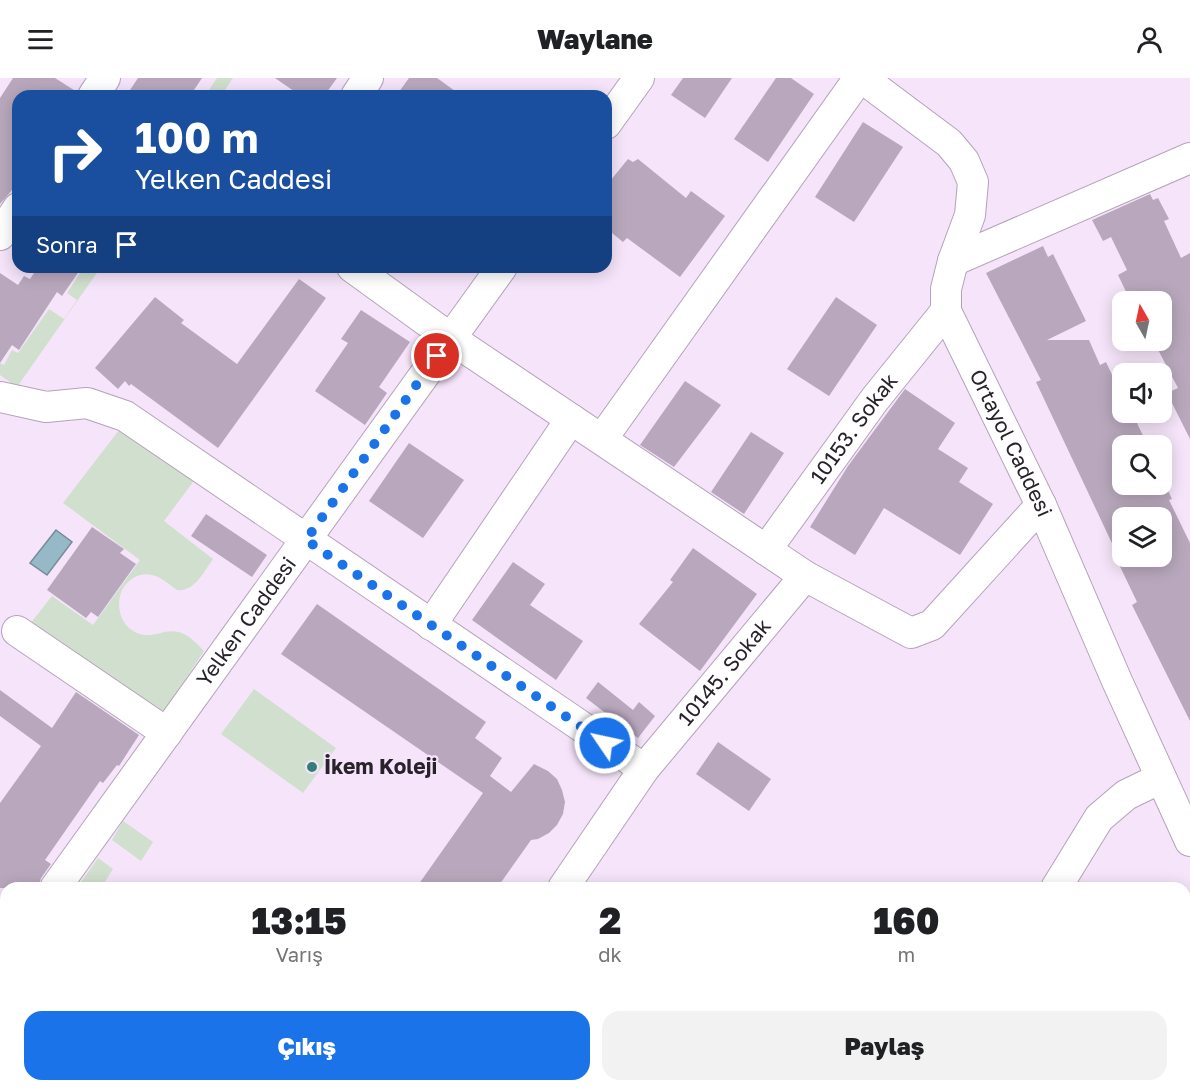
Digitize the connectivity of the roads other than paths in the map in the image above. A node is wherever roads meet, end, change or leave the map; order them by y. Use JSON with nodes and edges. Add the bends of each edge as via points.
{"nodes":[{"id":1,"x":639,"y":78,"type":"edge"},
{"id":2,"x":861,"y":78,"type":"edge"},
{"id":3,"x":612,"y":116,"type":"edge"},
{"id":4,"x":1190,"y":158,"type":"edge"},
{"id":5,"x":12,"y":217,"type":"edge"},
{"id":6,"x":0,"y":235,"type":"edge"},
{"id":7,"x":953,"y":261,"type":"junction"},
{"id":8,"x":360,"y":273,"type":"edge"},
{"id":9,"x":498,"y":273,"type":"edge"},
{"id":10,"x":946,"y":311,"type":"junction"},
{"id":11,"x":450,"y":338,"type":"junction"},
{"id":12,"x":0,"y":397,"type":"edge"},
{"id":13,"x":571,"y":419,"type":"junction"},
{"id":14,"x":602,"y":439,"type":"junction"},
{"id":15,"x":1041,"y":505,"type":"junction"},
{"id":16,"x":306,"y":540,"type":"junction"},
{"id":17,"x":766,"y":550,"type":"junction"},
{"id":18,"x":805,"y":576,"type":"junction"},
{"id":19,"x":431,"y":625,"type":"junction"},
{"id":20,"x":17,"y":631,"type":"dead end"},
{"id":21,"x":167,"y":733,"type":"junction"},
{"id":22,"x":644,"y":769,"type":"junction"},
{"id":23,"x":1161,"y":778,"type":"junction"},
{"id":24,"x":1190,"y":841,"type":"edge"},
{"id":25,"x":59,"y":882,"type":"edge"},
{"id":26,"x":567,"y":882,"type":"edge"},
{"id":27,"x":1060,"y":882,"type":"edge"}],
"edges":[{"from":1,"to":3,"type":"street"},
{"from":2,"to":7,"type":"street","name":"Ortayol Caddesi","via":[[949,143],[964,161],[973,182],[970,215]]},
{"from":2,"to":14,"type":"street"},
{"from":4,"to":7,"type":"street"},
{"from":5,"to":6,"type":"street"},
{"from":7,"to":10,"type":"street","name":"Ortayol Caddesi","via":[[945,289]]},
{"from":8,"to":11,"type":"street"},
{"from":9,"to":11,"type":"street","name":"Yelken Caddesi"},
{"from":10,"to":15,"type":"street","name":"Ortayol Caddesi"},
{"from":10,"to":17,"type":"street","name":"10153. Sokak","via":[[875,399]]},
{"from":11,"to":13,"type":"street"},
{"from":11,"to":16,"type":"street","name":"Yelken Caddesi"},
{"from":12,"to":16,"type":"street","via":[[46,407],[87,403],[126,416]]},
{"from":13,"to":14,"type":"street"},
{"from":13,"to":19,"type":"street"},
{"from":14,"to":17,"type":"street"},
{"from":15,"to":18,"type":"street","via":[[932,625],[911,633]]},
{"from":15,"to":23,"type":"street","name":"Ortayol Caddesi"},
{"from":16,"to":19,"type":"street"},
{"from":16,"to":21,"type":"street","name":"Yelken Caddesi"},
{"from":17,"to":18,"type":"street"},
{"from":18,"to":22,"type":"street","name":"10145. Sokak"},
{"from":19,"to":22,"type":"street"},
{"from":20,"to":21,"type":"street"},
{"from":21,"to":25,"type":"street","name":"Yelken Caddesi"},
{"from":22,"to":26,"type":"street","name":"10145. Sokak"},
{"from":23,"to":24,"type":"street","name":"Ortayol Caddesi"},
{"from":23,"to":27,"type":"street","via":[[1126,795],[1099,818]]}]}
